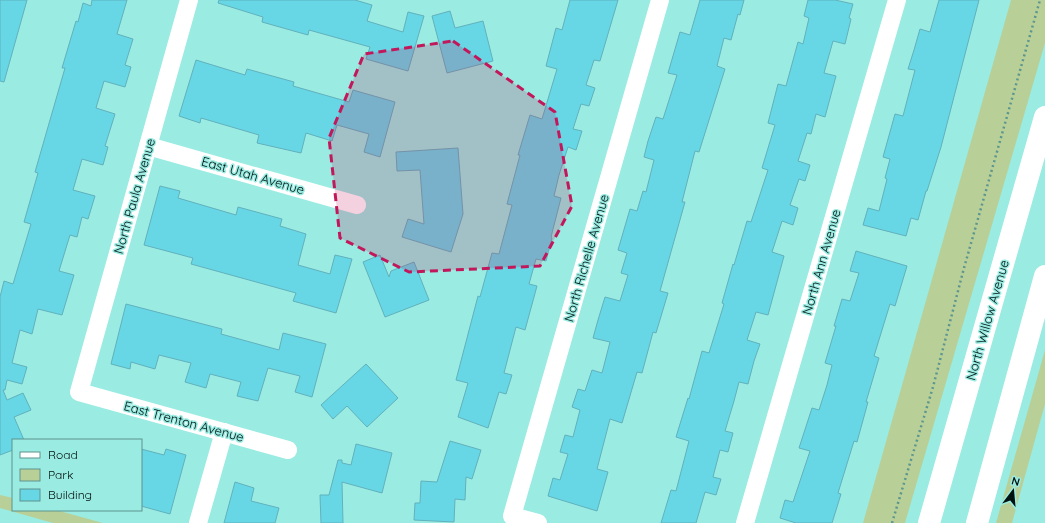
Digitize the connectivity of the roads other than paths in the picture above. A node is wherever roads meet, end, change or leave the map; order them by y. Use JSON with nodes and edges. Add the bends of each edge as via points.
{"nodes":[{"id":1,"x":189,"y":0,"type":"edge"},
{"id":2,"x":660,"y":0,"type":"edge"},
{"id":3,"x":897,"y":0,"type":"edge"},
{"id":4,"x":1045,"y":117,"type":"edge"},
{"id":5,"x":148,"y":146,"type":"junction"},
{"id":6,"x":357,"y":205,"type":"dead end"},
{"id":7,"x":1045,"y":276,"type":"edge"},
{"id":8,"x":79,"y":392,"type":"joint"},
{"id":9,"x":224,"y":432,"type":"junction"},
{"id":10,"x":288,"y":450,"type":"dead end"},
{"id":11,"x":198,"y":523,"type":"edge"},
{"id":12,"x":538,"y":523,"type":"edge"},
{"id":13,"x":745,"y":523,"type":"edge"},
{"id":14,"x":929,"y":523,"type":"edge"},
{"id":15,"x":977,"y":523,"type":"edge"}],
"edges":[{"from":1,"to":5,"type":"street","name":"North Paula Avenue"},
{"from":2,"to":12,"type":"street","name":"North Richelle Avenue","via":[[512,516]]},
{"from":3,"to":13,"type":"street","name":"North Ann Avenue"},
{"from":4,"to":14,"type":"main road","name":"North Willow Avenue"},
{"from":5,"to":6,"type":"street","name":"East Utah Avenue"},
{"from":5,"to":8,"type":"street","name":"North Paula Avenue"},
{"from":7,"to":15,"type":"main road"},
{"from":8,"to":9,"type":"street","name":"East Trenton Avenue"},
{"from":9,"to":10,"type":"street","name":"East Trenton Avenue"},
{"from":9,"to":11,"type":"street"}]}
